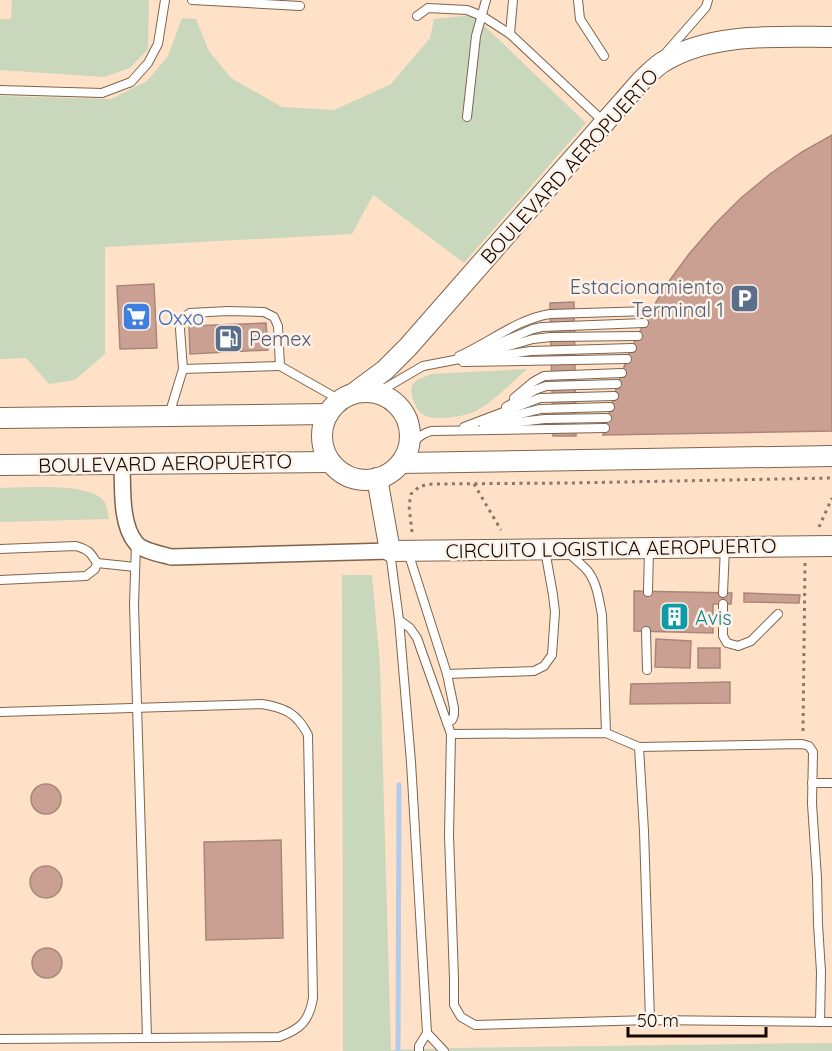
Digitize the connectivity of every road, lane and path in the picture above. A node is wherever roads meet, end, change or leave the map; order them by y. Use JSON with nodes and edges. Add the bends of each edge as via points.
{"nodes":[{"id":1,"x":165,"y":0,"type":"edge"},
{"id":2,"x":192,"y":0,"type":"edge"},
{"id":3,"x":486,"y":0,"type":"edge"},
{"id":4,"x":513,"y":0,"type":"edge"},
{"id":5,"x":578,"y":0,"type":"edge"},
{"id":6,"x":708,"y":0,"type":"edge"},
{"id":7,"x":428,"y":4,"type":"edge"},
{"id":8,"x":300,"y":6,"type":"dead end"},
{"id":9,"x":417,"y":16,"type":"dead end"},
{"id":10,"x":482,"y":16,"type":"junction"},
{"id":11,"x":510,"y":34,"type":"junction"},
{"id":12,"x":832,"y":37,"type":"edge"},
{"id":13,"x":604,"y":56,"type":"dead end"},
{"id":14,"x":642,"y":80,"type":"junction"},
{"id":15,"x":0,"y":90,"type":"edge"},
{"id":16,"x":467,"y":117,"type":"dead end"},
{"id":17,"x":605,"y":123,"type":"junction"},
{"id":18,"x":650,"y":311,"type":"dead end"},
{"id":19,"x":644,"y":323,"type":"dead end"},
{"id":20,"x":638,"y":336,"type":"dead end"},
{"id":21,"x":632,"y":348,"type":"dead end"},
{"id":22,"x":627,"y":359,"type":"dead end"},
{"id":23,"x":441,"y":363,"type":"junction"},
{"id":24,"x":279,"y":366,"type":"junction"},
{"id":25,"x":183,"y":369,"type":"junction"},
{"id":26,"x":622,"y":373,"type":"dead end"},
{"id":27,"x":617,"y":384,"type":"dead end"},
{"id":28,"x":614,"y":396,"type":"dead end"},
{"id":29,"x":347,"y":400,"type":"junction"},
{"id":30,"x":610,"y":407,"type":"dead end"},
{"id":31,"x":496,"y":412,"type":"junction"},
{"id":32,"x":169,"y":415,"type":"junction"},
{"id":33,"x":0,"y":418,"type":"edge"},
{"id":34,"x":607,"y":418,"type":"dead end"},
{"id":35,"x":482,"y":421,"type":"junction"},
{"id":36,"x":463,"y":428,"type":"junction"},
{"id":37,"x":604,"y":428,"type":"dead end"},
{"id":38,"x":444,"y":430,"type":"junction"},
{"id":39,"x":832,"y":456,"type":"edge"},
{"id":40,"x":404,"y":458,"type":"junction"},
{"id":41,"x":330,"y":462,"type":"junction"},
{"id":42,"x":122,"y":463,"type":"junction"},
{"id":43,"x":0,"y":465,"type":"edge"},
{"id":44,"x":377,"y":478,"type":"junction"},
{"id":45,"x":832,"y":478,"type":"edge"},
{"id":46,"x":474,"y":483,"type":"junction"},
{"id":47,"x":832,"y":498,"type":"edge"},
{"id":48,"x":502,"y":532,"type":"dead end"},
{"id":49,"x":136,"y":544,"type":"junction"},
{"id":50,"x":403,"y":545,"type":"junction"},
{"id":51,"x":805,"y":546,"type":"junction"},
{"id":52,"x":832,"y":546,"type":"edge"},
{"id":53,"x":725,"y":547,"type":"junction"},
{"id":54,"x":649,"y":548,"type":"junction"},
{"id":55,"x":0,"y":549,"type":"edge"},
{"id":56,"x":554,"y":549,"type":"junction"},
{"id":57,"x":97,"y":563,"type":"junction"},
{"id":58,"x":135,"y":567,"type":"junction"},
{"id":59,"x":0,"y":580,"type":"edge"},
{"id":60,"x":648,"y":592,"type":"dead end"},
{"id":61,"x":723,"y":593,"type":"dead end"},
{"id":62,"x":723,"y":604,"type":"dead end"},
{"id":63,"x":778,"y":614,"type":"dead end"},
{"id":64,"x":399,"y":620,"type":"junction"},
{"id":65,"x":646,"y":631,"type":"dead end"},
{"id":66,"x":646,"y":670,"type":"dead end"},
{"id":67,"x":447,"y":674,"type":"junction"},
{"id":68,"x":137,"y":708,"type":"junction"},
{"id":69,"x":0,"y":712,"type":"edge"},
{"id":70,"x":447,"y":723,"type":"junction"},
{"id":71,"x":606,"y":733,"type":"junction"},
{"id":72,"x":451,"y":734,"type":"junction"},
{"id":73,"x":806,"y":745,"type":"junction"},
{"id":74,"x":639,"y":747,"type":"junction"},
{"id":75,"x":812,"y":783,"type":"junction"},
{"id":76,"x":832,"y":783,"type":"edge"},
{"id":77,"x":650,"y":1020,"type":"junction"},
{"id":78,"x":820,"y":1022,"type":"junction"},
{"id":79,"x":832,"y":1022,"type":"edge"},
{"id":80,"x":427,"y":1033,"type":"junction"},
{"id":81,"x":147,"y":1037,"type":"junction"},
{"id":82,"x":0,"y":1039,"type":"edge"},
{"id":83,"x":420,"y":1051,"type":"edge"},
{"id":84,"x":444,"y":1051,"type":"edge"}],
"edges":[{"from":1,"to":15,"type":"lane","via":[[158,44],[132,82],[102,93]]},
{"from":2,"to":8,"type":"lane"},
{"from":3,"to":10,"type":"lane"},
{"from":4,"to":11,"type":"lane"},
{"from":5,"to":13,"type":"lane","via":[[580,19]]},
{"from":6,"to":14,"type":"lane"},
{"from":7,"to":9,"type":"lane"},
{"from":7,"to":10,"type":"lane"},
{"from":10,"to":11,"type":"lane"},
{"from":10,"to":16,"type":"lane"},
{"from":11,"to":17,"type":"lane"},
{"from":12,"to":14,"type":"street","name":"BOULEVARD AEROPUERTO","via":[[762,37],[688,49],[663,62]]},
{"from":14,"to":17,"type":"street","name":"BOULEVARD AEROPUERTO"},
{"from":17,"to":29,"type":"street","name":"BOULEVARD AEROPUERTO","via":[[408,346]]},
{"from":18,"to":23,"type":"lane","via":[[540,316]]},
{"from":19,"to":23,"type":"lane","via":[[533,328]]},
{"from":20,"to":23,"type":"lane","via":[[533,339]]},
{"from":21,"to":23,"type":"lane","via":[[531,351]]},
{"from":22,"to":23,"type":"lane"},
{"from":23,"to":29,"type":"lane","via":[[423,366],[387,387]]},
{"from":24,"to":25,"type":"lane"},
{"from":24,"to":25,"type":"lane","via":[[278,326],[274,317],[264,312],[228,311],[190,313],[182,319]]},
{"from":24,"to":29,"type":"lane"},
{"from":25,"to":32,"type":"lane"},
{"from":26,"to":31,"type":"lane","via":[[544,376]]},
{"from":27,"to":31,"type":"lane","via":[[540,388]]},
{"from":28,"to":35,"type":"lane","via":[[540,398]]},
{"from":29,"to":32,"type":"street"},
{"from":29,"to":40,"type":"street","via":[[382,395],[394,402],[403,412],[410,433]]},
{"from":29,"to":41,"type":"street","via":[[323,426],[324,450]]},
{"from":30,"to":36,"type":"lane","via":[[540,409]]},
{"from":31,"to":35,"type":"lane"},
{"from":32,"to":33,"type":"street"},
{"from":34,"to":36,"type":"lane","via":[[545,419]]},
{"from":35,"to":36,"type":"lane"},
{"from":36,"to":38,"type":"lane"},
{"from":37,"to":38,"type":"lane"},
{"from":38,"to":40,"type":"lane","via":[[417,438]]},
{"from":39,"to":40,"type":"street"},
{"from":40,"to":44,"type":"street","via":[[390,473]]},
{"from":41,"to":42,"type":"street","name":"BOULEVARD AEROPUERTO"},
{"from":41,"to":44,"type":"street","via":[[351,477]]},
{"from":42,"to":43,"type":"street","name":"BOULEVARD AEROPUERTO"},
{"from":42,"to":49,"type":"street","via":[[126,524]]},
{"from":44,"to":50,"type":"street"},
{"from":45,"to":46,"type":"path"},
{"from":46,"to":48,"type":"path"},
{"from":46,"to":50,"type":"path","via":[[420,486],[411,494]]},
{"from":47,"to":51,"type":"path","via":[[814,537]]},
{"from":49,"to":50,"type":"street","name":"CIRCUITO LOGISTICA AEROPUERTO","via":[[171,556]]},
{"from":49,"to":58,"type":"lane"},
{"from":50,"to":56,"type":"street","name":"CIRCUITO LOGISTICA AEROPUERTO"},
{"from":50,"to":64,"type":"lane"},
{"from":50,"to":67,"type":"lane"},
{"from":51,"to":52,"type":"street","name":"CIRCUITO LOGISTICA AEROPUERTO"},
{"from":51,"to":53,"type":"street","name":"CIRCUITO LOGISTICA AEROPUERTO"},
{"from":51,"to":73,"type":"path"},
{"from":53,"to":54,"type":"street","name":"CIRCUITO LOGISTICA AEROPUERTO"},
{"from":53,"to":61,"type":"lane"},
{"from":54,"to":56,"type":"street","name":"CIRCUITO LOGISTICA AEROPUERTO"},
{"from":54,"to":60,"type":"lane"},
{"from":55,"to":57,"type":"lane","via":[[76,546],[90,552]]},
{"from":56,"to":67,"type":"lane","via":[[552,655],[544,666],[534,671]]},
{"from":56,"to":71,"type":"lane","via":[[587,571],[599,599]]},
{"from":57,"to":58,"type":"lane"},
{"from":57,"to":59,"type":"lane","via":[[86,576]]},
{"from":58,"to":68,"type":"lane"},
{"from":62,"to":63,"type":"lane","via":[[723,636],[727,643],[738,646],[751,641]]},
{"from":64,"to":70,"type":"lane","via":[[417,638]]},
{"from":64,"to":80,"type":"lane"},
{"from":65,"to":66,"type":"lane"},
{"from":67,"to":70,"type":"lane","via":[[454,715]]},
{"from":68,"to":69,"type":"lane"},
{"from":68,"to":81,"type":"lane"},
{"from":68,"to":81,"type":"lane","via":[[262,704],[292,714],[308,735],[314,998],[308,1018],[279,1037]]},
{"from":70,"to":72,"type":"lane"},
{"from":71,"to":72,"type":"lane"},
{"from":71,"to":74,"type":"lane"},
{"from":72,"to":77,"type":"lane","via":[[450,858],[456,1011],[475,1024]]},
{"from":73,"to":74,"type":"lane"},
{"from":73,"to":75,"type":"lane","via":[[813,752]]},
{"from":74,"to":77,"type":"lane"},
{"from":75,"to":76,"type":"lane"},
{"from":75,"to":78,"type":"lane"},
{"from":77,"to":78,"type":"lane"},
{"from":78,"to":79,"type":"lane"},
{"from":80,"to":83,"type":"lane"},
{"from":80,"to":84,"type":"lane"},
{"from":81,"to":82,"type":"lane"}]}
